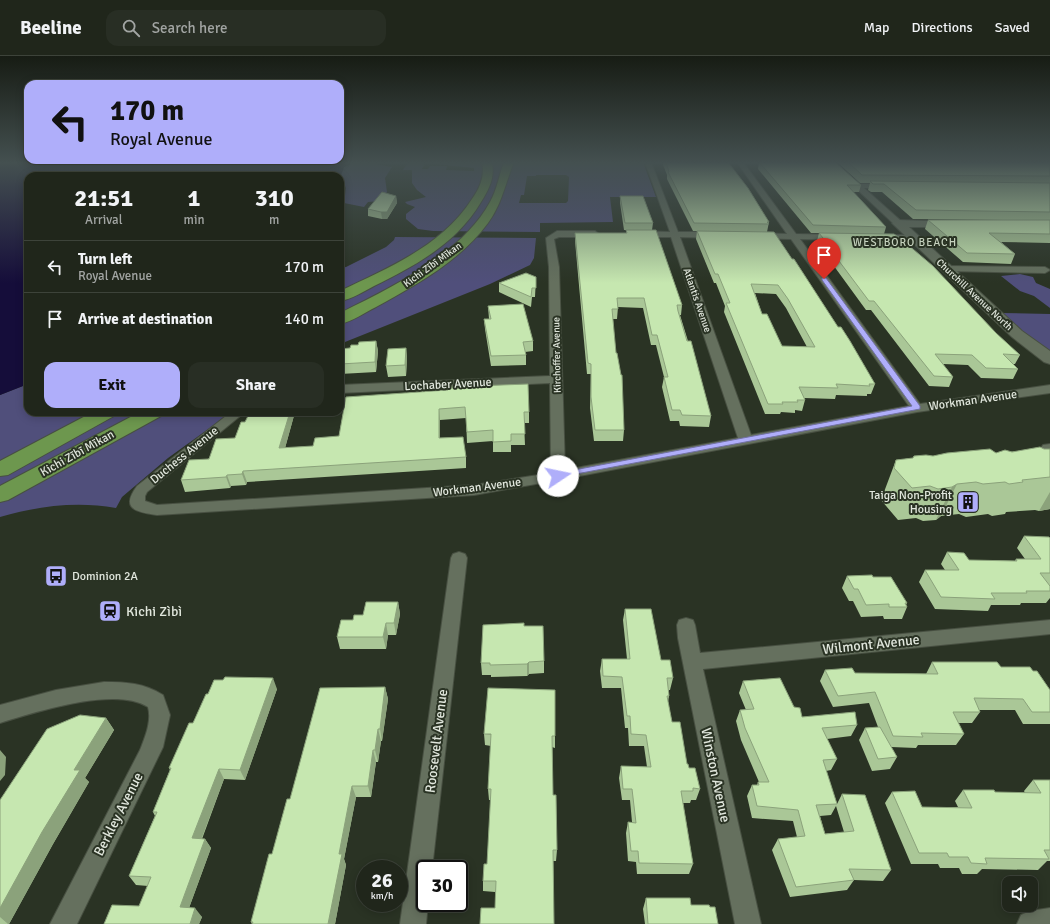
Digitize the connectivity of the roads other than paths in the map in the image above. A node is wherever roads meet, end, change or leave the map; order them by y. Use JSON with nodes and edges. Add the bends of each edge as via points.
{"nodes":[{"id":1,"x":476,"y":203,"type":"edge"},
{"id":2,"x":496,"y":203,"type":"edge"},
{"id":3,"x":663,"y":203,"type":"edge"},
{"id":4,"x":768,"y":203,"type":"edge"},
{"id":5,"x":875,"y":203,"type":"edge"},
{"id":6,"x":898,"y":223,"type":"junction"},
{"id":7,"x":967,"y":224,"type":"edge"},
{"id":8,"x":607,"y":234,"type":"edge"},
{"id":9,"x":631,"y":234,"type":"edge"},
{"id":10,"x":675,"y":235,"type":"junction"},
{"id":11,"x":725,"y":235,"type":"edge"},
{"id":12,"x":748,"y":236,"type":"edge"},
{"id":13,"x":792,"y":236,"type":"junction"},
{"id":14,"x":848,"y":237,"type":"edge"},
{"id":15,"x":872,"y":238,"type":"edge"},
{"id":16,"x":914,"y":238,"type":"junction"},
{"id":17,"x":949,"y":269,"type":"junction"},
{"id":18,"x":1045,"y":270,"type":"dead end"},
{"id":19,"x":344,"y":295,"type":"edge"},
{"id":20,"x":344,"y":317,"type":"edge"},
{"id":21,"x":1050,"y":358,"type":"edge"},
{"id":22,"x":556,"y":379,"type":"junction"},
{"id":23,"x":344,"y":389,"type":"edge"},
{"id":24,"x":1050,"y":389,"type":"edge"},
{"id":25,"x":917,"y":408,"type":"junction"},
{"id":26,"x":101,"y":416,"type":"edge"},
{"id":27,"x":147,"y":416,"type":"edge"},
{"id":28,"x":233,"y":416,"type":"edge"},
{"id":29,"x":745,"y":439,"type":"junction"},
{"id":30,"x":0,"y":470,"type":"edge"},
{"id":31,"x":558,"y":476,"type":"junction"},
{"id":32,"x":0,"y":495,"type":"edge"},
{"id":33,"x":137,"y":503,"type":"joint"},
{"id":34,"x":459,"y":558,"type":"dead end"},
{"id":35,"x":686,"y":625,"type":"dead end"},
{"id":36,"x":1050,"y":627,"type":"edge"},
{"id":37,"x":692,"y":662,"type":"junction"},
{"id":38,"x":0,"y":714,"type":"edge"},
{"id":39,"x":1050,"y":921,"type":"edge"},
{"id":40,"x":63,"y":924,"type":"edge"},
{"id":41,"x":413,"y":924,"type":"edge"},
{"id":42,"x":748,"y":924,"type":"edge"},
{"id":43,"x":1030,"y":924,"type":"edge"}],
"edges":[{"from":1,"to":19,"type":"highway","name":"Kichi Zībī Mīkan","via":[[449,234],[407,263]]},
{"from":2,"to":20,"type":"highway","name":"Kichi Zībī Mīkan","via":[[472,234],[445,257],[417,276]]},
{"from":3,"to":10,"type":"street","name":"Atlantis Avenue"},
{"from":4,"to":13,"type":"street"},
{"from":5,"to":6,"type":"street","name":"Churchill Avenue North"},
{"from":6,"to":7,"type":"street"},
{"from":6,"to":16,"type":"street","name":"Churchill Avenue North"},
{"from":8,"to":22,"type":"street","name":"Kirchoffer Avenue","via":[[553,235],[550,238],[554,267]]},
{"from":9,"to":10,"type":"street"},
{"from":10,"to":11,"type":"street"},
{"from":10,"to":29,"type":"street","name":"Atlantis Avenue"},
{"from":12,"to":13,"type":"street"},
{"from":13,"to":14,"type":"street"},
{"from":13,"to":25,"type":"street"},
{"from":15,"to":16,"type":"street"},
{"from":16,"to":17,"type":"street","name":"Churchill Avenue North"},
{"from":17,"to":18,"type":"street"},
{"from":17,"to":21,"type":"street","name":"Churchill Avenue North","via":[[1017,334]]},
{"from":22,"to":23,"type":"street","name":"Lochaber Avenue"},
{"from":22,"to":31,"type":"street","name":"Kirchoffer Avenue"},
{"from":24,"to":25,"type":"street","name":"Workman Avenue"},
{"from":25,"to":29,"type":"street","name":"Workman Avenue"},
{"from":26,"to":30,"type":"highway","name":"Kichi Zībī Mīkan"},
{"from":27,"to":32,"type":"highway","name":"Kichi Zībī Mīkan"},
{"from":28,"to":33,"type":"street","name":"Duchess Avenue","via":[[142,488],[137,496]]},
{"from":29,"to":31,"type":"street","name":"Workman Avenue"},
{"from":31,"to":33,"type":"street","name":"Workman Avenue","via":[[450,492],[158,510],[145,508]]},
{"from":34,"to":41,"type":"street","name":"Roosevelt Avenue"},
{"from":35,"to":37,"type":"street","name":"Winston Avenue"},
{"from":36,"to":37,"type":"street","name":"Wilmont Avenue"},
{"from":37,"to":42,"type":"street","name":"Winston Avenue"},
{"from":38,"to":40,"type":"street","name":"Berkley Avenue","via":[[75,695],[104,691],[145,694],[156,702],[160,714],[156,734],[142,765]]},
{"from":39,"to":43,"type":"street"}]}
